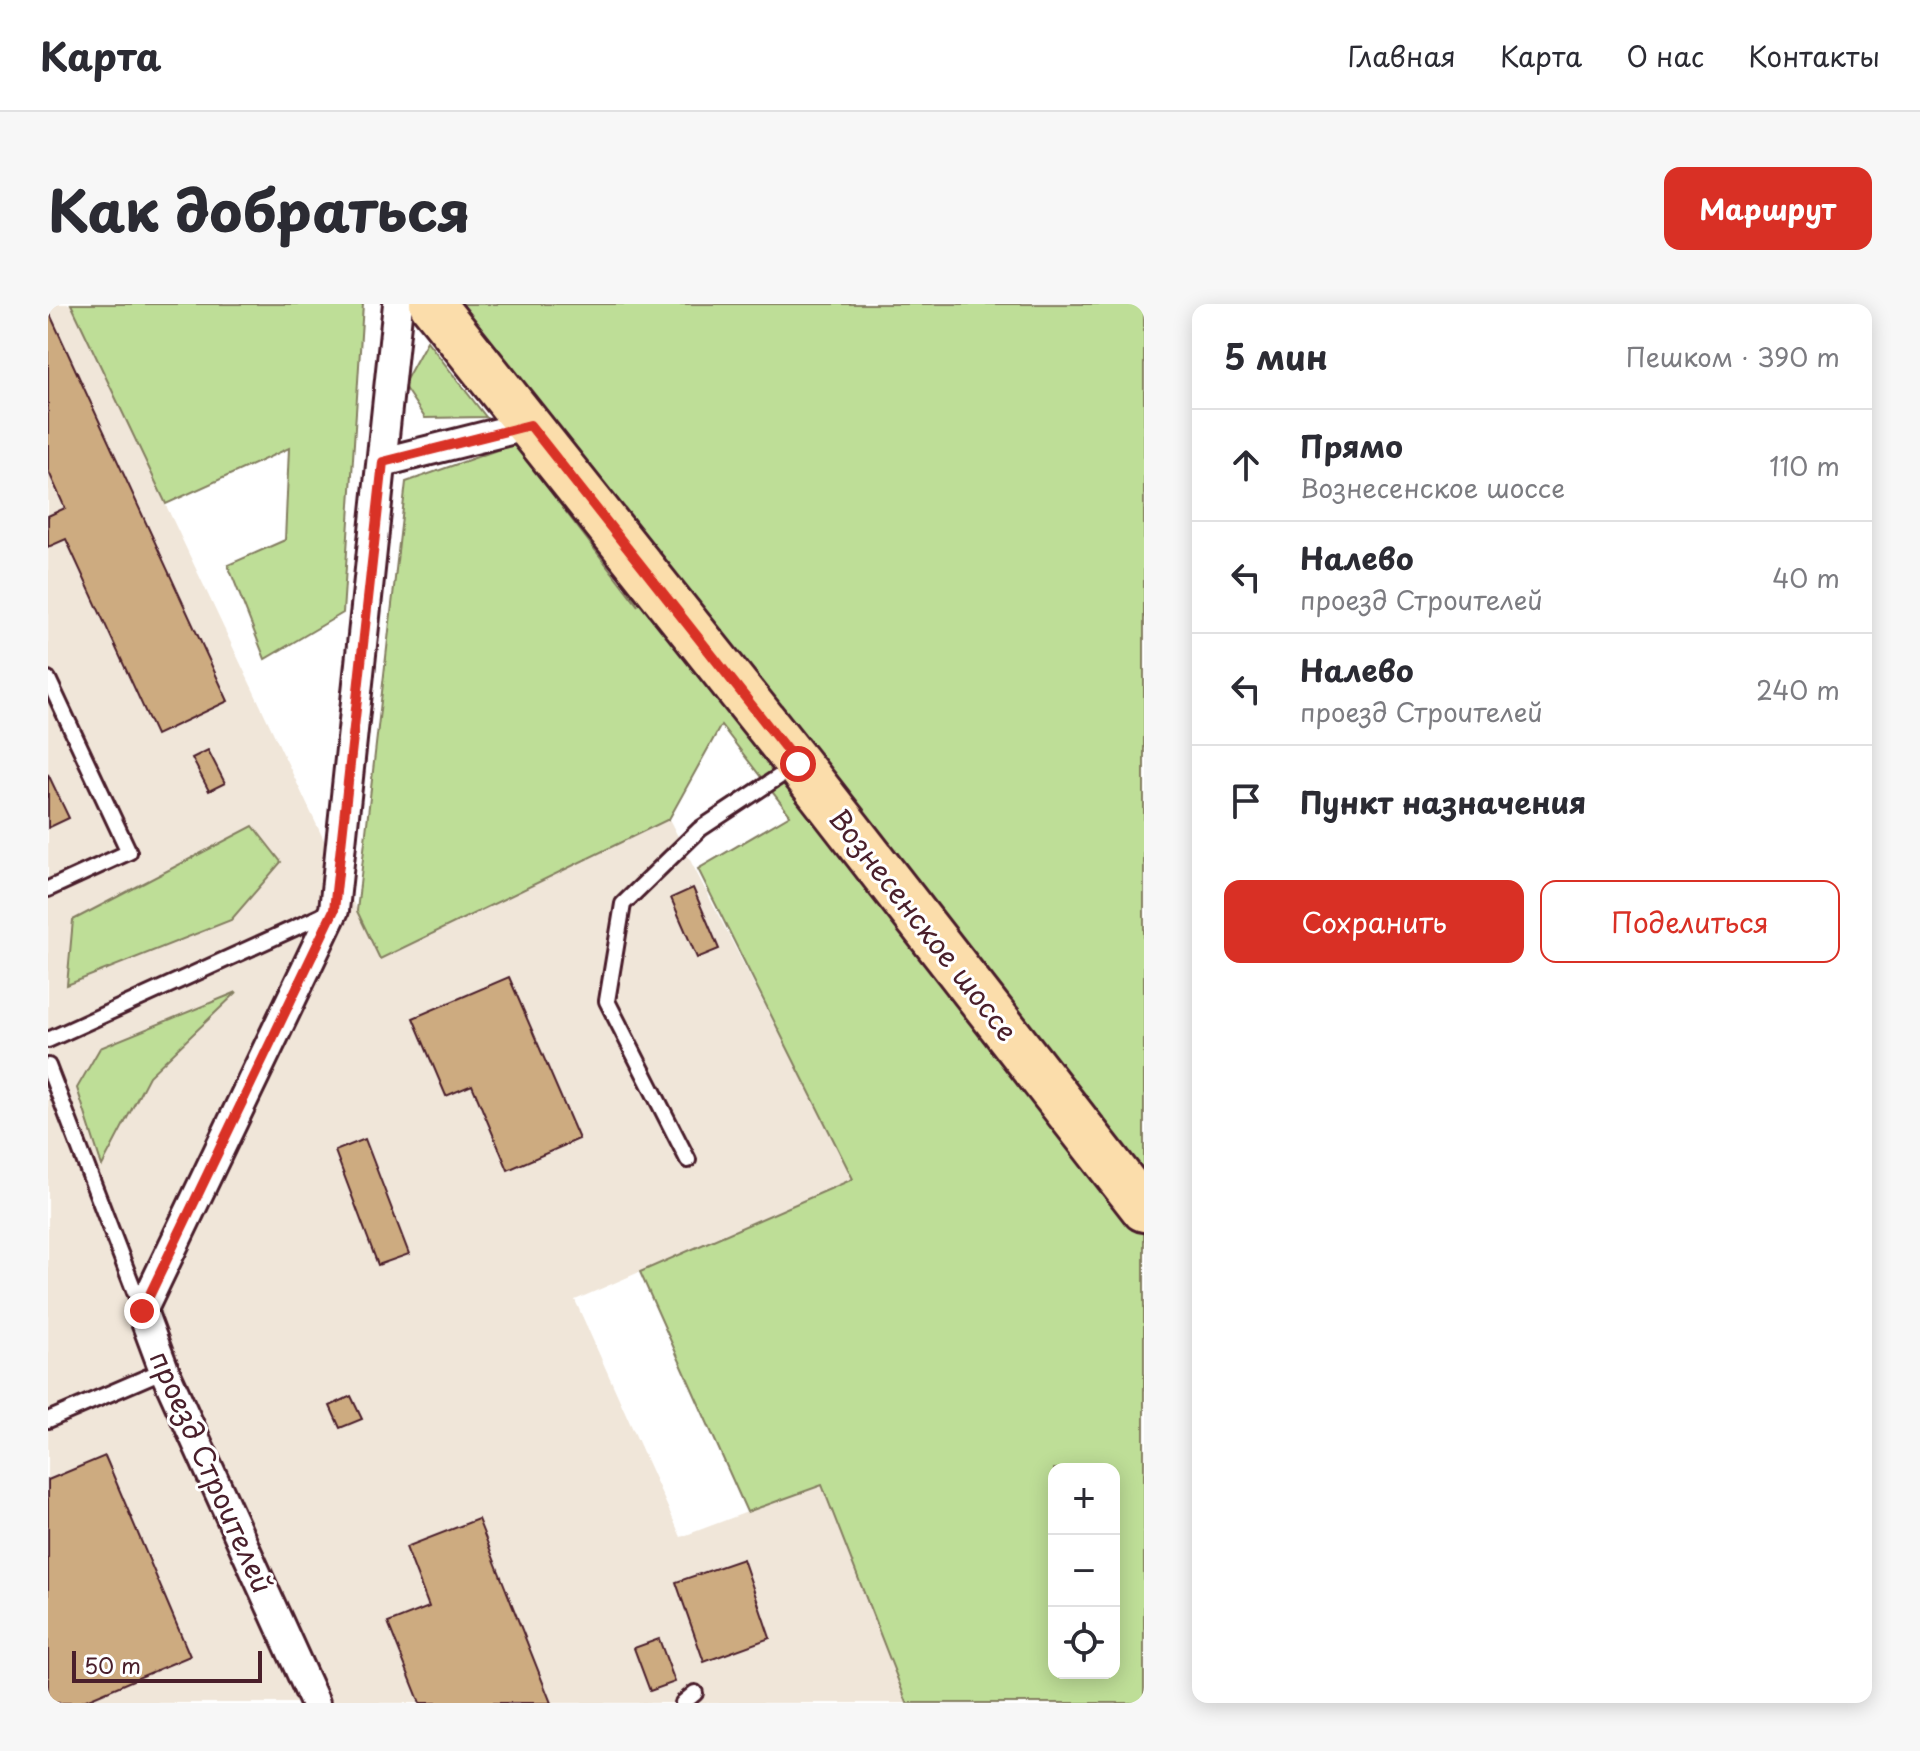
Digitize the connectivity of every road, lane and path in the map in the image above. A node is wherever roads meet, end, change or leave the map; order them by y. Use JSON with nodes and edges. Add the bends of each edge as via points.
{"nodes":[{"id":1,"x":398,"y":304,"type":"edge"},
{"id":2,"x":432,"y":304,"type":"edge"},
{"id":3,"x":530,"y":425,"type":"junction"},
{"id":4,"x":383,"y":462,"type":"junction"},
{"id":5,"x":48,"y":679,"type":"edge"},
{"id":6,"x":798,"y":764,"type":"junction"},
{"id":7,"x":48,"y":889,"type":"edge"},
{"id":8,"x":334,"y":910,"type":"junction"},
{"id":9,"x":48,"y":1040,"type":"edge"},
{"id":10,"x":48,"y":1066,"type":"edge"},
{"id":11,"x":688,"y":1160,"type":"dead end"},
{"id":12,"x":1144,"y":1209,"type":"edge"},
{"id":13,"x":142,"y":1311,"type":"junction"},
{"id":14,"x":164,"y":1370,"type":"junction"},
{"id":15,"x":48,"y":1420,"type":"edge"},
{"id":16,"x":695,"y":1693,"type":"dead end"},
{"id":17,"x":315,"y":1703,"type":"edge"},
{"id":18,"x":683,"y":1703,"type":"edge"}],
"edges":[{"from":1,"to":4,"type":"street"},
{"from":2,"to":3,"type":"main road","name":"Вознесенское шоссе"},
{"from":3,"to":4,"type":"street"},
{"from":3,"to":6,"type":"main road","name":"Вознесенское шоссе"},
{"from":4,"to":8,"type":"street"},
{"from":5,"to":7,"type":"lane","via":[[129,852]]},
{"from":6,"to":11,"type":"lane","via":[[700,829],[623,904],[607,1001]]},
{"from":6,"to":12,"type":"main road","name":"Вознесенское шоссе"},
{"from":8,"to":9,"type":"lane"},
{"from":8,"to":13,"type":"street"},
{"from":10,"to":13,"type":"lane"},
{"from":13,"to":14,"type":"street","name":"проезд Строителей"},
{"from":14,"to":15,"type":"lane"},
{"from":14,"to":17,"type":"street","name":"проезд Строителей"},
{"from":16,"to":18,"type":"lane"}]}
